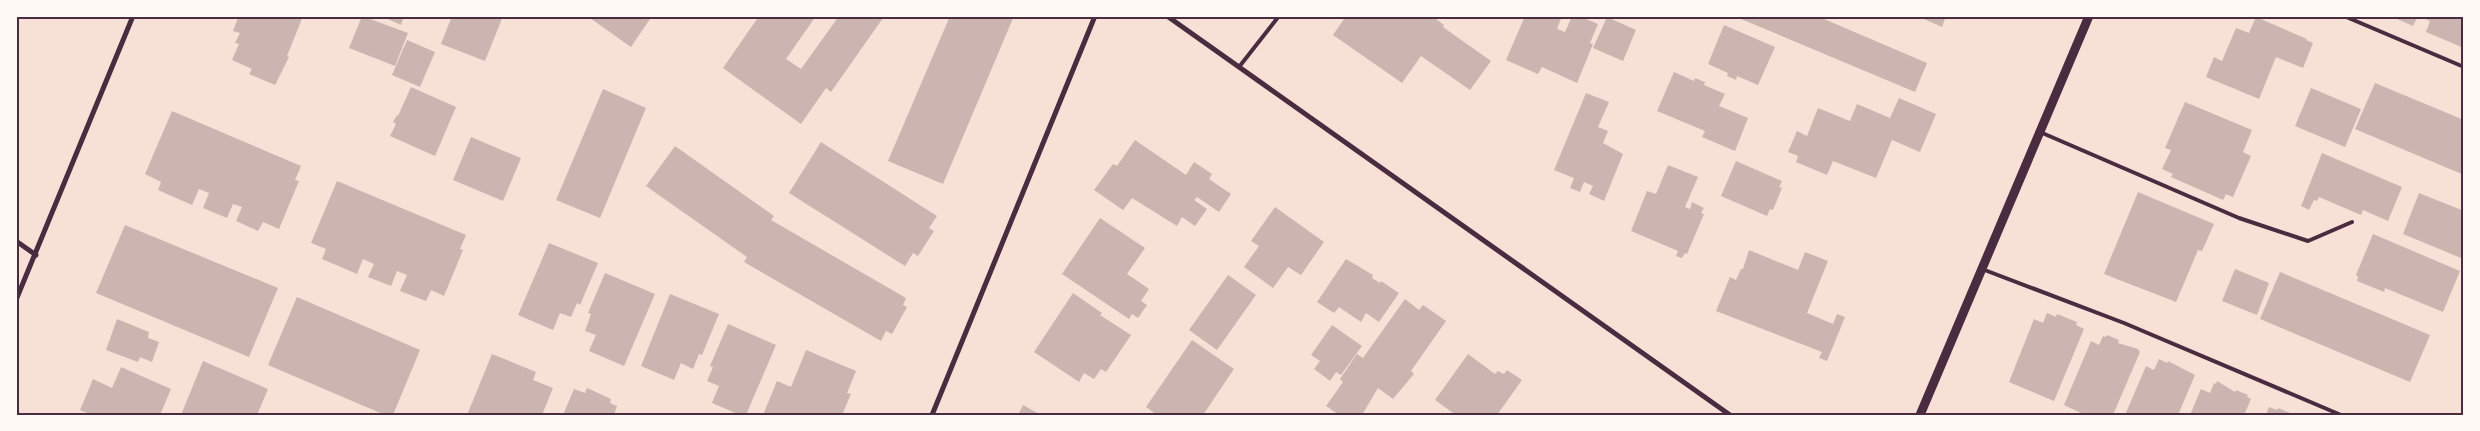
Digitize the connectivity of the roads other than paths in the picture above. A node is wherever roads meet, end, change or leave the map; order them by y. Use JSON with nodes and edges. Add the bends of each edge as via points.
{"nodes":[{"id":1,"x":133,"y":16,"type":"edge"},
{"id":2,"x":1095,"y":16,"type":"edge"},
{"id":3,"x":1167,"y":16,"type":"edge"},
{"id":4,"x":1279,"y":16,"type":"edge"},
{"id":5,"x":2089,"y":16,"type":"edge"},
{"id":6,"x":2344,"y":16,"type":"edge"},
{"id":7,"x":1239,"y":67,"type":"junction"},
{"id":8,"x":2464,"y":67,"type":"edge"},
{"id":9,"x":2040,"y":132,"type":"junction"},
{"id":10,"x":2352,"y":222,"type":"dead end"},
{"id":11,"x":16,"y":241,"type":"edge"},
{"id":12,"x":36,"y":256,"type":"junction"},
{"id":13,"x":1982,"y":269,"type":"junction"},
{"id":14,"x":16,"y":300,"type":"edge"},
{"id":15,"x":932,"y":415,"type":"edge"},
{"id":16,"x":1730,"y":415,"type":"edge"},
{"id":17,"x":1920,"y":415,"type":"edge"},
{"id":18,"x":2341,"y":415,"type":"edge"}],
"edges":[{"from":1,"to":12,"type":"street"},
{"from":2,"to":15,"type":"street"},
{"from":3,"to":7,"type":"street"},
{"from":4,"to":7,"type":"lane"},
{"from":5,"to":9,"type":"street"},
{"from":6,"to":8,"type":"lane"},
{"from":7,"to":16,"type":"street"},
{"from":9,"to":10,"type":"lane","via":[[2239,218],[2308,241]]},
{"from":9,"to":13,"type":"street"},
{"from":11,"to":12,"type":"street"},
{"from":12,"to":14,"type":"street"},
{"from":13,"to":17,"type":"street"},
{"from":13,"to":18,"type":"lane","via":[[2124,323]]}]}
